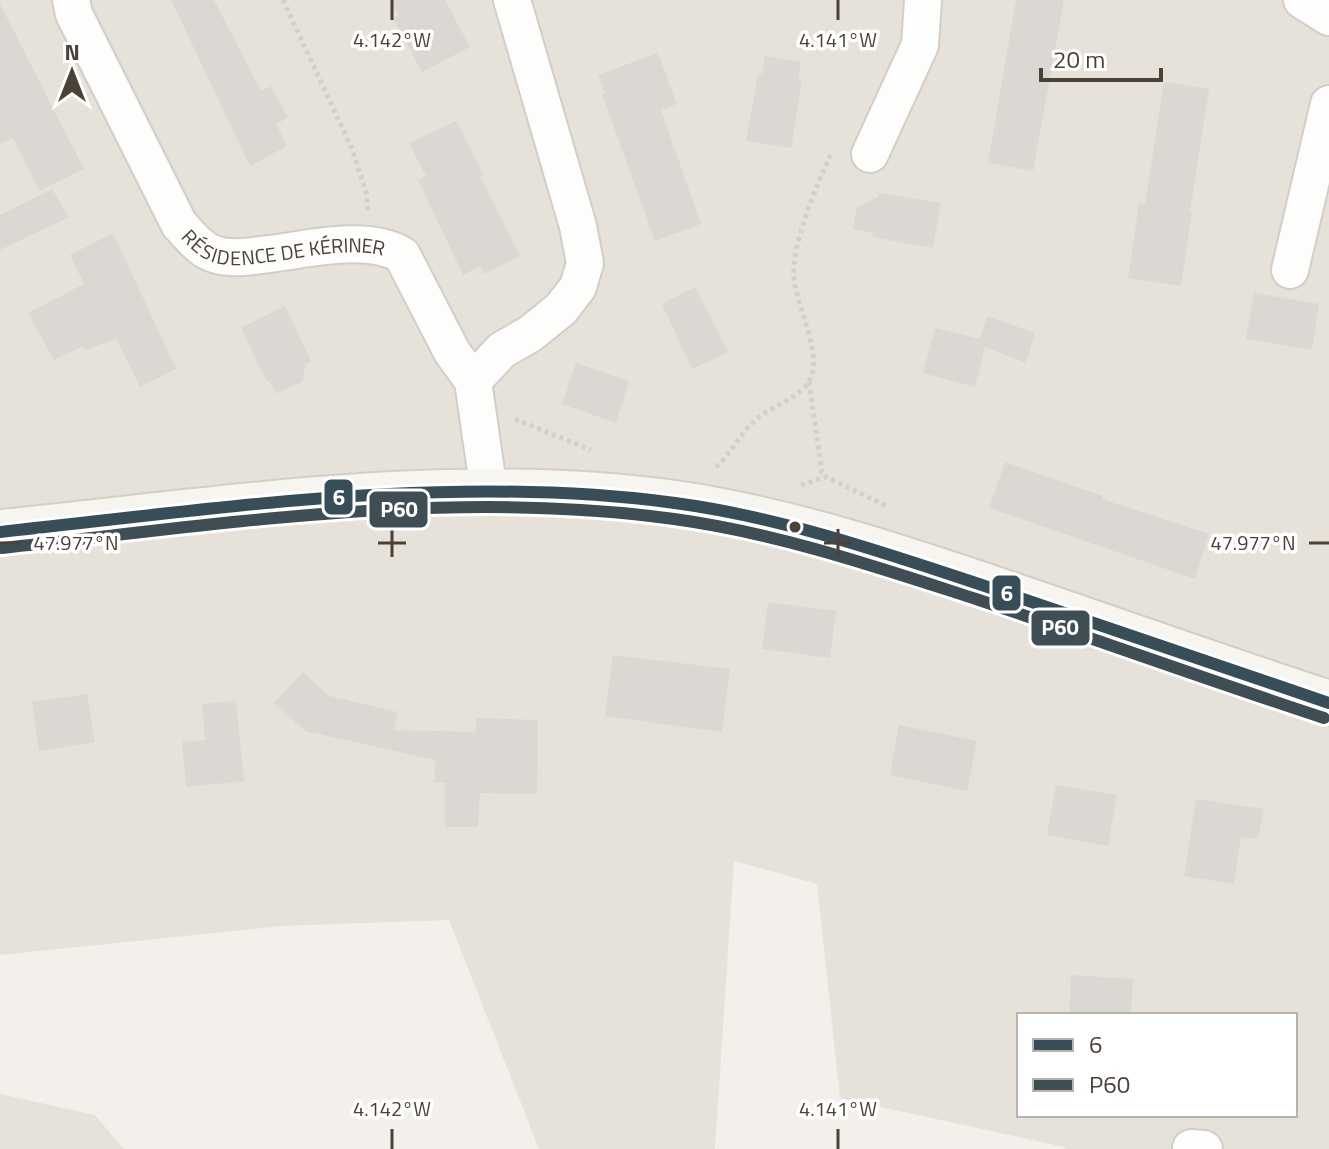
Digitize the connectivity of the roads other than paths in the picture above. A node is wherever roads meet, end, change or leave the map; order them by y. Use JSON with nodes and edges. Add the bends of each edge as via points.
{"nodes":[{"id":1,"x":71,"y":0,"type":"edge"},
{"id":2,"x":512,"y":0,"type":"edge"},
{"id":3,"x":923,"y":0,"type":"edge"},
{"id":4,"x":1302,"y":0,"type":"edge"},
{"id":5,"x":1329,"y":17,"type":"edge"},
{"id":6,"x":1329,"y":104,"type":"edge"},
{"id":7,"x":870,"y":154,"type":"road end"},
{"id":8,"x":1290,"y":270,"type":"dead end"},
{"id":9,"x":473,"y":381,"type":"junction"},
{"id":10,"x":489,"y":492,"type":"junction"},
{"id":11,"x":0,"y":532,"type":"edge"},
{"id":12,"x":1329,"y":703,"type":"edge"}],
"edges":[{"from":1,"to":9,"type":"street","name":"RÉSIDENCE DE KÉRINER","via":[[179,224],[203,249],[242,257],[368,243],[390,248],[402,255],[452,352]]},
{"from":2,"to":9,"type":"street","via":[[585,263],[578,287],[561,309],[502,350]]},
{"from":3,"to":7,"type":"street","via":[[920,45]]},
{"from":4,"to":5,"type":"street"},
{"from":6,"to":8,"type":"street"},
{"from":9,"to":10,"type":"street","name":"RÉSIDENCE DE KÉRINER"},
{"from":10,"to":11,"type":"main road","via":[[293,502]]},
{"from":10,"to":12,"type":"main road","via":[[617,497],[699,507],[827,535]]}]}
